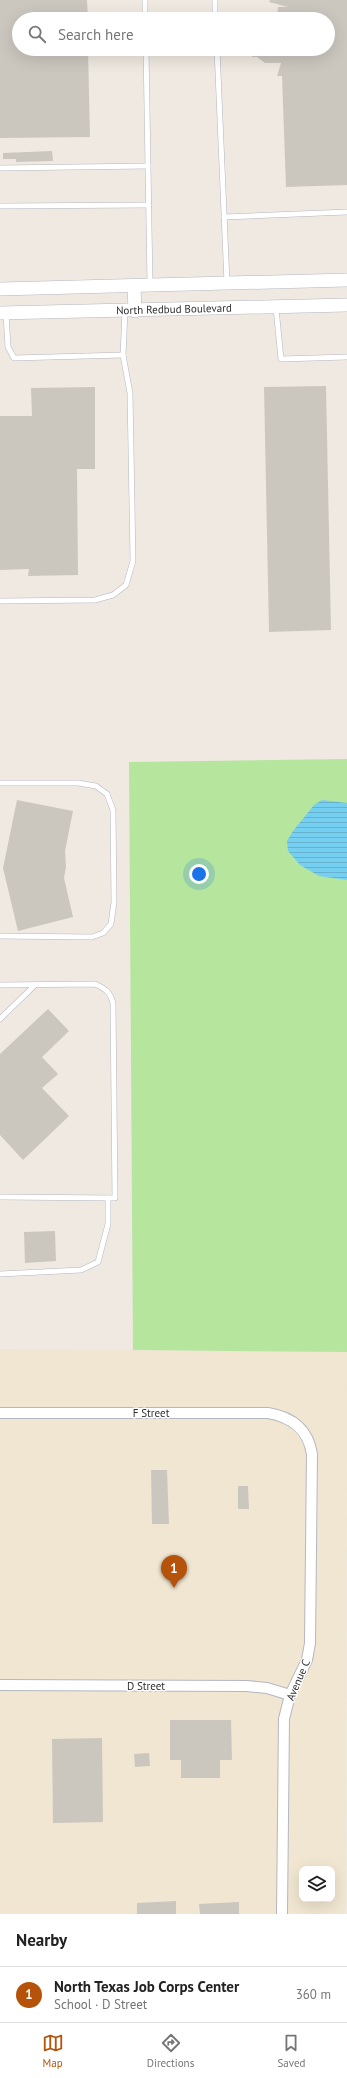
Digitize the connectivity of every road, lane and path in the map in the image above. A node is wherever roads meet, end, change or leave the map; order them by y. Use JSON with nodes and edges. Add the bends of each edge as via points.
{"nodes":[{"id":1,"x":145,"y":0,"type":"edge"},
{"id":2,"x":215,"y":0,"type":"edge"},
{"id":3,"x":145,"y":12,"type":"edge"},
{"id":4,"x":215,"y":12,"type":"edge"},
{"id":5,"x":146,"y":56,"type":"edge"},
{"id":6,"x":217,"y":56,"type":"edge"},
{"id":7,"x":148,"y":166,"type":"junction"},
{"id":8,"x":0,"y":168,"type":"edge"},
{"id":9,"x":149,"y":205,"type":"junction"},
{"id":10,"x":0,"y":206,"type":"edge"},
{"id":11,"x":347,"y":212,"type":"edge"},
{"id":12,"x":224,"y":217,"type":"junction"},
{"id":13,"x":347,"y":280,"type":"edge"},
{"id":14,"x":227,"y":284,"type":"junction"},
{"id":15,"x":134,"y":286,"type":"junction"},
{"id":16,"x":150,"y":286,"type":"junction"},
{"id":17,"x":0,"y":289,"type":"edge"},
{"id":18,"x":347,"y":305,"type":"edge"},
{"id":19,"x":276,"y":308,"type":"junction"},
{"id":20,"x":130,"y":311,"type":"junction"},
{"id":21,"x":3,"y":313,"type":"edge"},
{"id":22,"x":124,"y":356,"type":"junction"},
{"id":23,"x":347,"y":357,"type":"edge"},
{"id":24,"x":0,"y":601,"type":"edge"},
{"id":25,"x":0,"y":783,"type":"edge"},
{"id":26,"x":0,"y":936,"type":"edge"},
{"id":27,"x":0,"y":985,"type":"edge"},
{"id":28,"x":35,"y":985,"type":"junction"},
{"id":29,"x":0,"y":1019,"type":"edge"},
{"id":30,"x":0,"y":1197,"type":"edge"},
{"id":31,"x":108,"y":1198,"type":"junction"},
{"id":32,"x":0,"y":1274,"type":"edge"},
{"id":33,"x":0,"y":1413,"type":"edge"},
{"id":34,"x":299,"y":1425,"type":"joint"},
{"id":35,"x":0,"y":1685,"type":"edge"},
{"id":36,"x":290,"y":1695,"type":"junction"},
{"id":37,"x":282,"y":1914,"type":"edge"}],
"edges":[{"from":1,"to":3,"type":"lane"},
{"from":2,"to":4,"type":"lane"},
{"from":5,"to":7,"type":"lane"},
{"from":6,"to":12,"type":"lane"},
{"from":7,"to":8,"type":"lane"},
{"from":7,"to":9,"type":"lane"},
{"from":9,"to":10,"type":"lane"},
{"from":9,"to":16,"type":"lane"},
{"from":11,"to":12,"type":"lane"},
{"from":12,"to":14,"type":"lane"},
{"from":13,"to":14,"type":"street"},
{"from":14,"to":16,"type":"street"},
{"from":15,"to":16,"type":"street"},
{"from":15,"to":17,"type":"street"},
{"from":15,"to":20,"type":"street"},
{"from":18,"to":19,"type":"street","name":"North Redbud Boulevard"},
{"from":19,"to":20,"type":"street","name":"North Redbud Boulevard"},
{"from":19,"to":23,"type":"lane","via":[[281,359]]},
{"from":20,"to":21,"type":"street","name":"North Redbud Boulevard"},
{"from":20,"to":22,"type":"lane"},
{"from":21,"to":22,"type":"lane","via":[[8,347],[14,358]]},
{"from":22,"to":24,"type":"lane","via":[[130,393],[133,561],[126,585],[113,595],[95,600]]},
{"from":25,"to":26,"type":"lane","via":[[78,783],[96,786],[107,794],[113,810],[114,902],[111,924],[103,932],[92,937]]},
{"from":27,"to":28,"type":"lane"},
{"from":28,"to":29,"type":"lane"},
{"from":28,"to":31,"type":"lane","via":[[95,984],[110,994],[113,1003],[115,1198]]},
{"from":30,"to":31,"type":"lane"},
{"from":31,"to":32,"type":"lane","via":[[108,1224],[98,1262],[81,1270]]},
{"from":33,"to":34,"type":"street","name":"F Street","via":[[268,1413],[284,1417]]},
{"from":34,"to":36,"type":"street","name":"Avenue C","via":[[308,1438],[312,1454],[310,1642],[307,1660]]},
{"from":35,"to":36,"type":"street","name":"D Street","via":[[247,1686],[267,1688]]},
{"from":36,"to":37,"type":"street","name":"Avenue C","via":[[283,1736]]}]}
